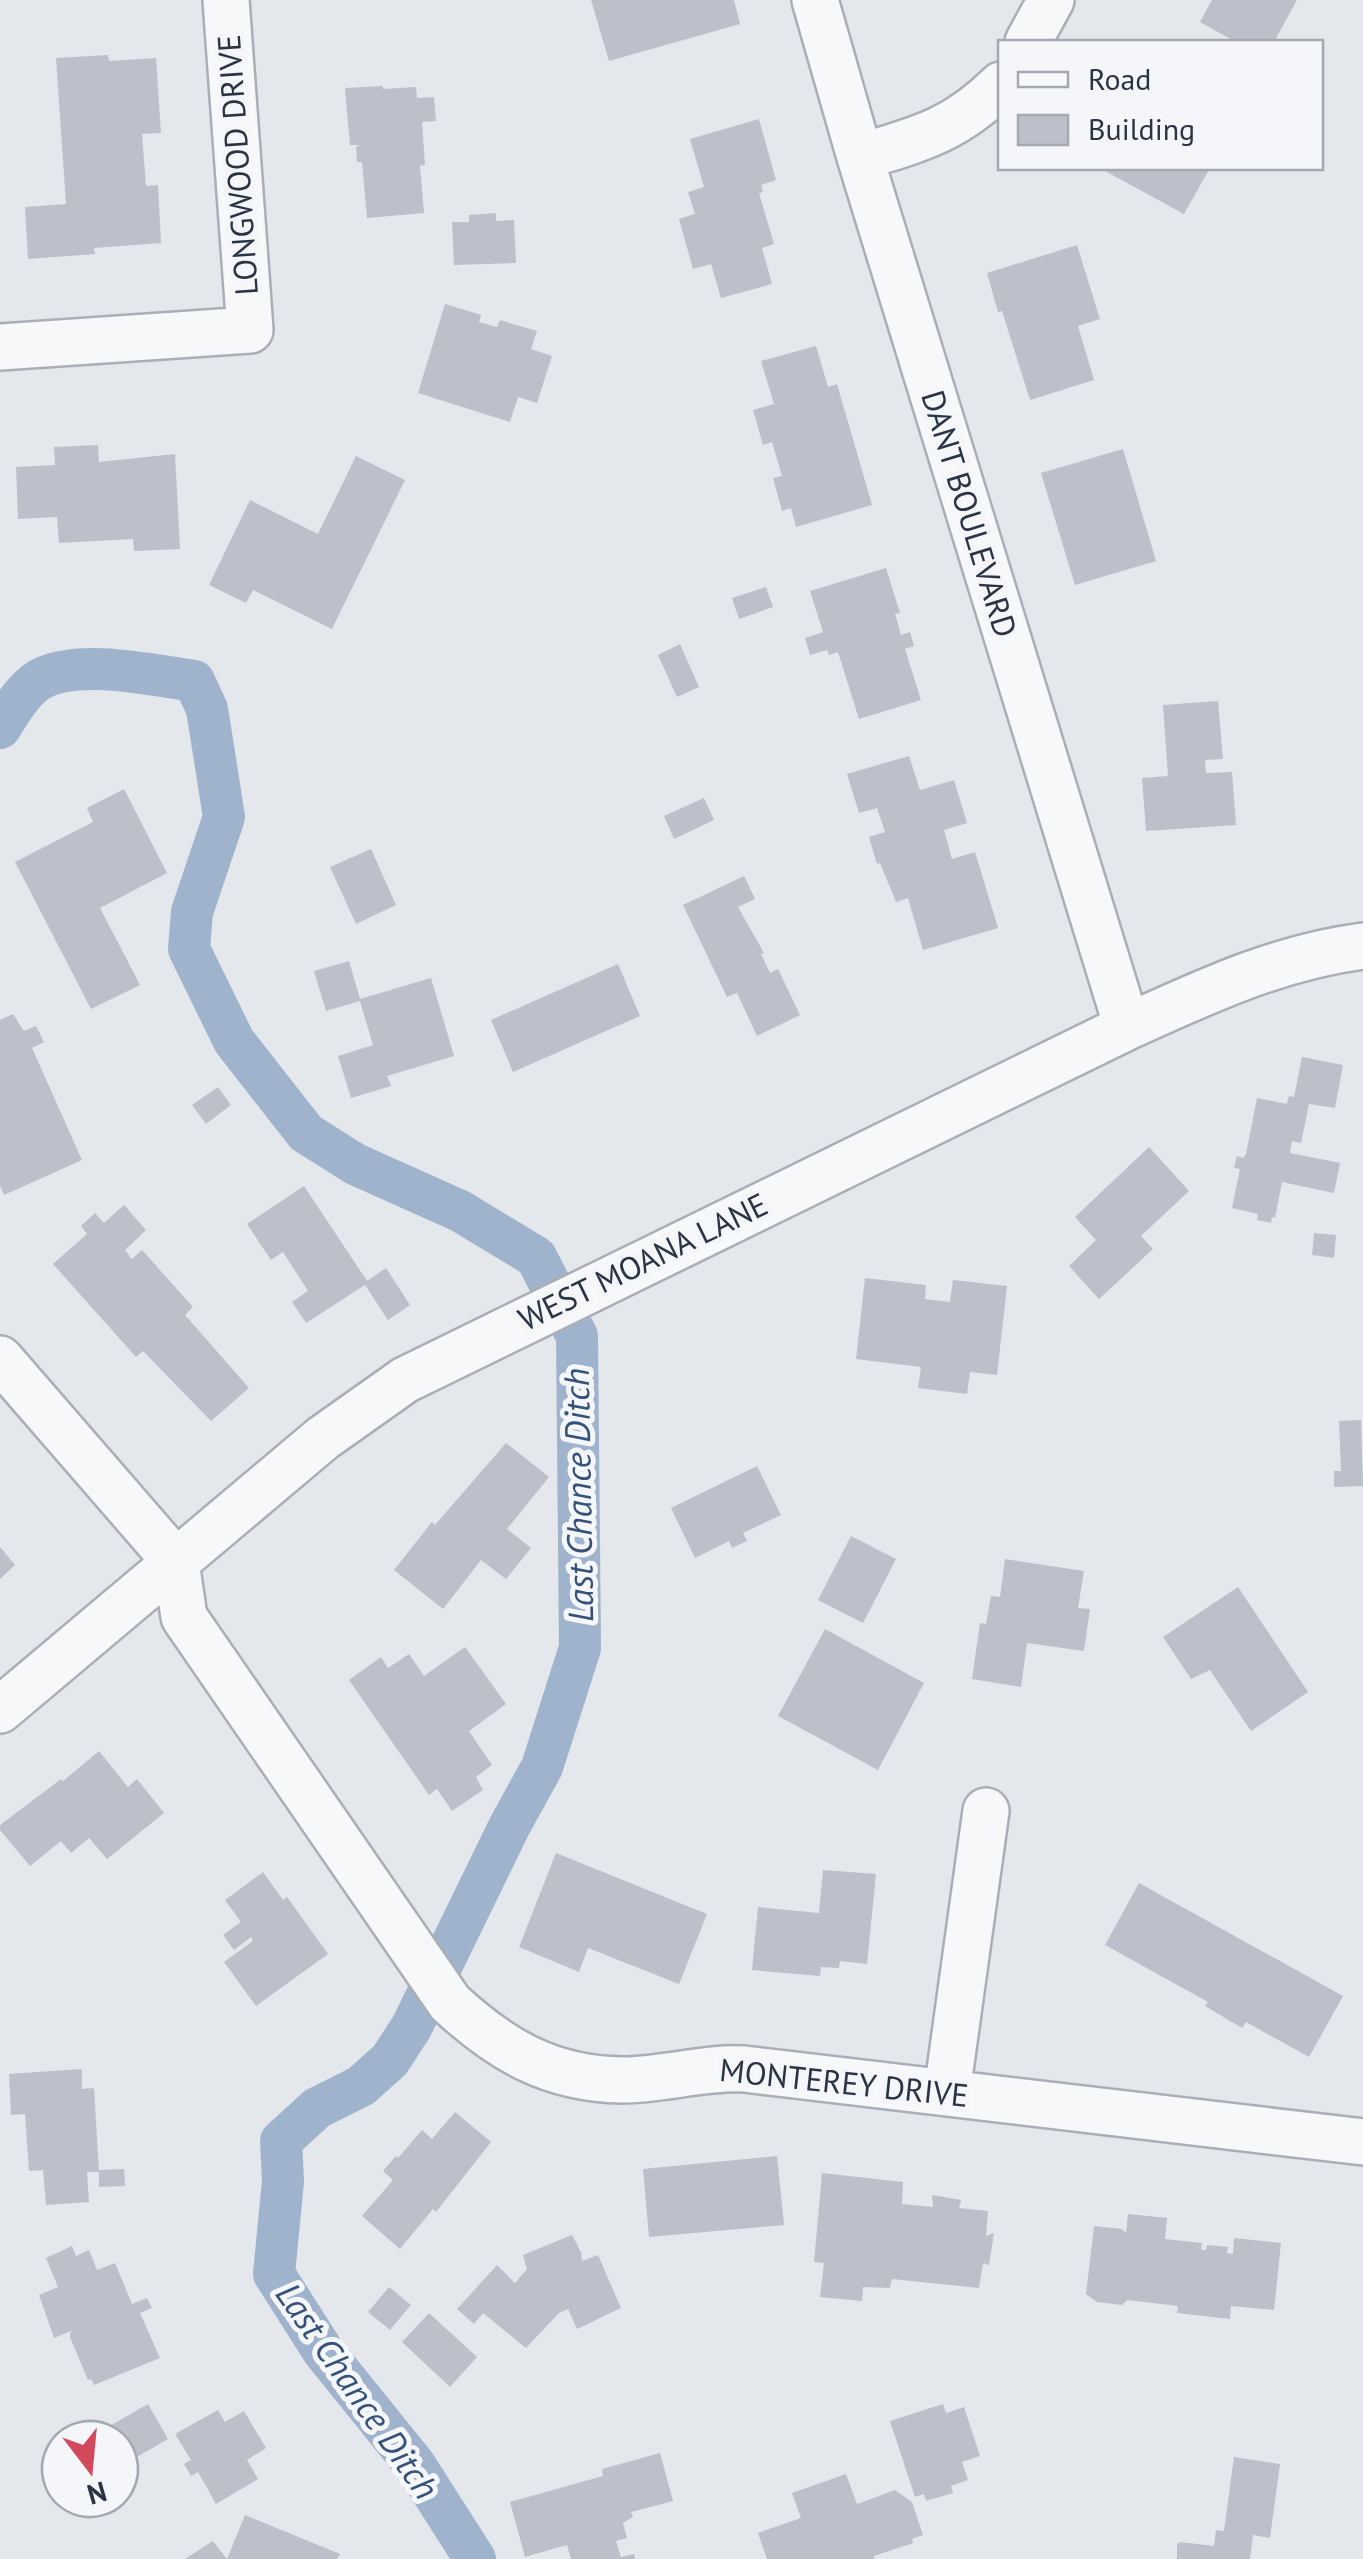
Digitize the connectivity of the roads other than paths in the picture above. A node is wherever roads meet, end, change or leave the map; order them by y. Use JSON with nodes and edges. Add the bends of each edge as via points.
{"nodes":[{"id":1,"x":226,"y":0,"type":"edge"},
{"id":2,"x":815,"y":0,"type":"edge"},
{"id":3,"x":1051,"y":0,"type":"edge"},
{"id":4,"x":1029,"y":40,"type":"edge"},
{"id":5,"x":998,"y":87,"type":"edge"},
{"id":6,"x":860,"y":158,"type":"junction"},
{"id":7,"x":0,"y":347,"type":"edge"},
{"id":8,"x":1363,"y":946,"type":"edge"},
{"id":9,"x":1126,"y":1027,"type":"junction"},
{"id":10,"x":0,"y":1360,"type":"edge"},
{"id":11,"x":176,"y":1562,"type":"junction"},
{"id":12,"x":0,"y":1710,"type":"edge"},
{"id":13,"x":986,"y":1811,"type":"dead end"},
{"id":14,"x":947,"y":2092,"type":"junction"},
{"id":15,"x":1363,"y":2142,"type":"edge"}],
"edges":[{"from":1,"to":7,"type":"street","name":"LONGWOOD DRIVE","via":[[250,330]]},
{"from":2,"to":6,"type":"street","name":"DANT BOULEVARD"},
{"from":3,"to":4,"type":"street"},
{"from":5,"to":6,"type":"street","via":[[936,134]]},
{"from":6,"to":9,"type":"street","name":"DANT BOULEVARD"},
{"from":8,"to":9,"type":"street","name":"WEST MOANA LANE","via":[[1236,978]]},
{"from":9,"to":11,"type":"street","name":"WEST MOANA LANE","via":[[405,1380],[336,1428]]},
{"from":10,"to":11,"type":"street"},
{"from":11,"to":12,"type":"street","name":"WEST MOANA LANE"},
{"from":11,"to":14,"type":"street","name":"MONTEREY DRIVE","via":[[184,1617],[431,1977],[486,2036],[526,2060],[572,2075],[623,2080],[714,2068]]},
{"from":13,"to":14,"type":"street"},
{"from":14,"to":15,"type":"street","name":"MONTEREY DRIVE"}]}
